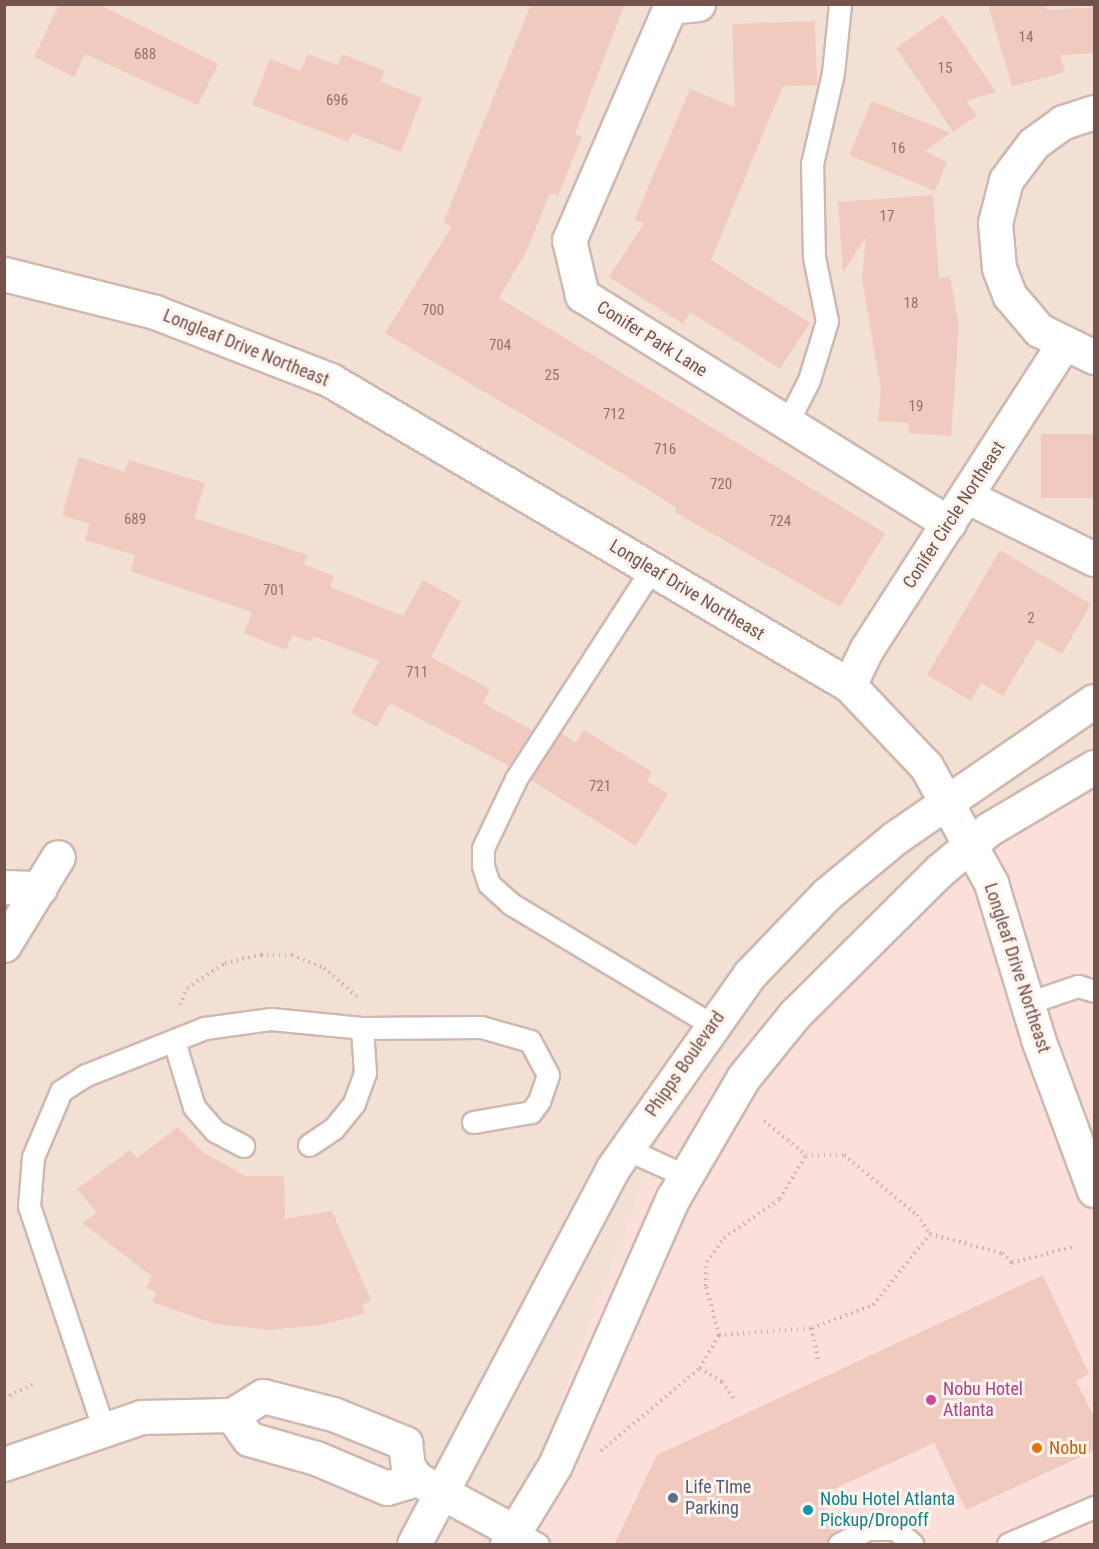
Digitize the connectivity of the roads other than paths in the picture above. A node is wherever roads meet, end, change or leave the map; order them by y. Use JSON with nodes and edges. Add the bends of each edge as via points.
{"nodes":[{"id":1,"x":698,"y":4,"type":"edge"},
{"id":2,"x":840,"y":4,"type":"edge"},
{"id":3,"x":1095,"y":112,"type":"edge"},
{"id":4,"x":4,"y":274,"type":"edge"},
{"id":5,"x":1062,"y":346,"type":"junction"},
{"id":6,"x":1095,"y":357,"type":"edge"},
{"id":7,"x":787,"y":423,"type":"junction"},
{"id":8,"x":966,"y":496,"type":"junction"},
{"id":9,"x":949,"y":523,"type":"junction"},
{"id":10,"x":1095,"y":560,"type":"edge"},
{"id":11,"x":651,"y":570,"type":"junction"},
{"id":12,"x":849,"y":685,"type":"junction"},
{"id":13,"x":1095,"y":701,"type":"edge"},
{"id":14,"x":1095,"y":767,"type":"edge"},
{"id":15,"x":948,"y":801,"type":"junction"},
{"id":16,"x":972,"y":844,"type":"junction"},
{"id":17,"x":58,"y":857,"type":"dead end"},
{"id":18,"x":4,"y":887,"type":"edge"},
{"id":19,"x":40,"y":888,"type":"junction"},
{"id":20,"x":4,"y":945,"type":"edge"},
{"id":21,"x":1095,"y":991,"type":"edge"},
{"id":22,"x":1028,"y":1003,"type":"junction"},
{"id":23,"x":711,"y":1024,"type":"junction"},
{"id":24,"x":362,"y":1028,"type":"junction"},
{"id":25,"x":174,"y":1041,"type":"junction"},
{"id":26,"x":473,"y":1122,"type":"dead end"},
{"id":27,"x":309,"y":1145,"type":"dead end"},
{"id":28,"x":243,"y":1146,"type":"dead end"},
{"id":29,"x":626,"y":1149,"type":"junction"},
{"id":30,"x":686,"y":1176,"type":"junction"},
{"id":31,"x":1095,"y":1190,"type":"edge"},
{"id":32,"x":232,"y":1415,"type":"junction"},
{"id":33,"x":104,"y":1430,"type":"junction"},
{"id":34,"x":4,"y":1464,"type":"edge"},
{"id":35,"x":429,"y":1485,"type":"junction"},
{"id":36,"x":1095,"y":1507,"type":"edge"},
{"id":37,"x":520,"y":1540,"type":"edge"},
{"id":38,"x":414,"y":1545,"type":"edge"},
{"id":39,"x":839,"y":1545,"type":"edge"},
{"id":40,"x":912,"y":1545,"type":"edge"},
{"id":41,"x":1008,"y":1545,"type":"edge"}],
"edges":[{"from":1,"to":7,"type":"street","name":"Conifer Park Lane","via":[[670,7],[569,240],[582,295]]},
{"from":2,"to":7,"type":"lane","via":[[833,73],[812,164],[814,257],[826,321],[809,380]]},
{"from":3,"to":5,"type":"street","via":[[1063,122],[1033,144],[1006,180],[995,223],[999,268],[1010,296],[1039,330]]},
{"from":4,"to":11,"type":"street","name":"Longleaf Drive Northeast","via":[[155,312],[330,380]]},
{"from":5,"to":6,"type":"street"},
{"from":5,"to":8,"type":"street","name":"Conifer Circle Northeast"},
{"from":7,"to":9,"type":"street","name":"Conifer Park Lane"},
{"from":8,"to":9,"type":"street","name":"Conifer Circle Northeast"},
{"from":8,"to":10,"type":"street"},
{"from":9,"to":12,"type":"street","name":"Conifer Circle Northeast","via":[[866,650]]},
{"from":11,"to":12,"type":"street","name":"Longleaf Drive Northeast"},
{"from":11,"to":23,"type":"lane","via":[[516,779],[483,848],[483,866],[489,884],[511,904]]},
{"from":12,"to":15,"type":"street","name":"Longleaf Drive Northeast","via":[[926,765]]},
{"from":13,"to":15,"type":"street","name":"Phipps Boulevard"},
{"from":14,"to":16,"type":"street"},
{"from":15,"to":16,"type":"street","name":"Longleaf Drive Northeast"},
{"from":15,"to":23,"type":"street","name":"Phipps Boulevard","via":[[827,894],[749,975]]},
{"from":16,"to":22,"type":"street","name":"Longleaf Drive Northeast","via":[[998,902]]},
{"from":16,"to":30,"type":"street","via":[[795,1014],[743,1078]]},
{"from":17,"to":19,"type":"street"},
{"from":18,"to":19,"type":"street"},
{"from":19,"to":20,"type":"street"},
{"from":21,"to":22,"type":"lane","via":[[1078,986]]},
{"from":22,"to":31,"type":"street","name":"Longleaf Drive Northeast"},
{"from":23,"to":29,"type":"street","name":"Phipps Boulevard"},
{"from":24,"to":25,"type":"lane","via":[[271,1019],[205,1028]]},
{"from":24,"to":26,"type":"lane","via":[[481,1026],[530,1041],[548,1075],[539,1101],[531,1112]]},
{"from":24,"to":27,"type":"lane","via":[[365,1073],[354,1103],[334,1128]]},
{"from":25,"to":28,"type":"lane","via":[[194,1107],[215,1131]]},
{"from":25,"to":33,"type":"lane","via":[[86,1075],[61,1091],[33,1157],[29,1206]]},
{"from":29,"to":30,"type":"lane"},
{"from":29,"to":35,"type":"street","name":"Phipps Boulevard"},
{"from":30,"to":37,"type":"street"},
{"from":32,"to":33,"type":"street","via":[[141,1417]]},
{"from":32,"to":35,"type":"street","via":[[249,1439],[316,1458],[387,1488]]},
{"from":32,"to":35,"type":"street","via":[[263,1396],[333,1414],[405,1443],[408,1467]]},
{"from":33,"to":34,"type":"street"},
{"from":35,"to":37,"type":"street"},
{"from":35,"to":38,"type":"street","name":"Phipps Boulevard"},
{"from":36,"to":41,"type":"lane"},
{"from":39,"to":40,"type":"lane","via":[[868,1529],[895,1529]]}]}
